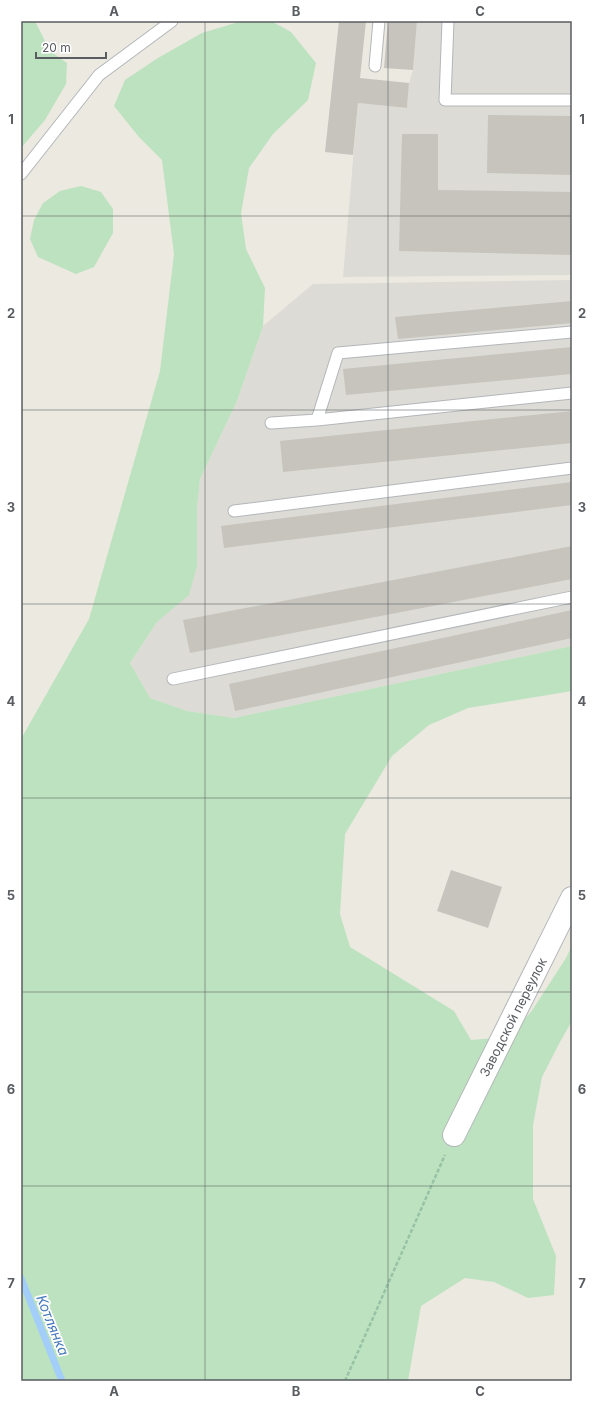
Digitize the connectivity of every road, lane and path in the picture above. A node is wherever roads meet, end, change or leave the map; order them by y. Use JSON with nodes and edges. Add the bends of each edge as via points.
{"nodes":[{"id":1,"x":172,"y":21,"type":"edge"},
{"id":2,"x":380,"y":21,"type":"edge"},
{"id":3,"x":448,"y":21,"type":"edge"},
{"id":4,"x":375,"y":66,"type":"dead end"},
{"id":5,"x":572,"y":100,"type":"edge"},
{"id":6,"x":21,"y":174,"type":"edge"},
{"id":7,"x":572,"y":332,"type":"edge"},
{"id":8,"x":572,"y":393,"type":"edge"},
{"id":9,"x":317,"y":420,"type":"junction"},
{"id":10,"x":271,"y":423,"type":"dead end"},
{"id":11,"x":572,"y":468,"type":"edge"},
{"id":12,"x":234,"y":511,"type":"dead end"},
{"id":13,"x":572,"y":598,"type":"edge"},
{"id":14,"x":173,"y":679,"type":"dead end"},
{"id":15,"x":572,"y":898,"type":"edge"},
{"id":16,"x":454,"y":1135,"type":"joint"},
{"id":17,"x":345,"y":1381,"type":"edge"}],
"edges":[{"from":1,"to":6,"type":"lane","via":[[99,75]]},
{"from":2,"to":4,"type":"lane"},
{"from":3,"to":5,"type":"lane","via":[[445,100]]},
{"from":7,"to":9,"type":"lane","via":[[338,353]]},
{"from":8,"to":9,"type":"lane"},
{"from":9,"to":10,"type":"lane"},
{"from":11,"to":12,"type":"lane"},
{"from":13,"to":14,"type":"lane"},
{"from":15,"to":16,"type":"street","name":"Заводской переулок"},
{"from":16,"to":17,"type":"path"}]}
